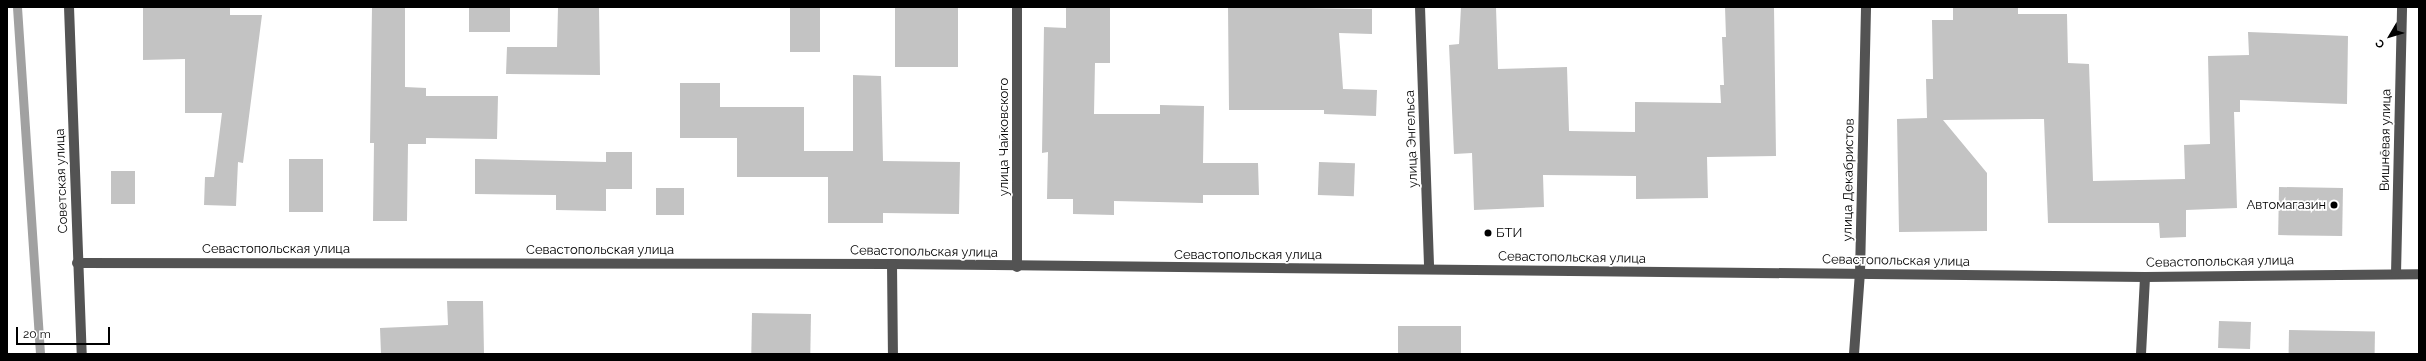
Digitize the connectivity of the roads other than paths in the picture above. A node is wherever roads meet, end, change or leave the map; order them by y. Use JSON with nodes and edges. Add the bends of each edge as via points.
{"nodes":[{"id":1,"x":69,"y":7,"type":"edge"},
{"id":2,"x":1017,"y":7,"type":"edge"},
{"id":3,"x":1420,"y":7,"type":"edge"},
{"id":4,"x":1866,"y":7,"type":"edge"},
{"id":5,"x":2402,"y":7,"type":"edge"},
{"id":6,"x":77,"y":263,"type":"junction"},
{"id":7,"x":892,"y":264,"type":"junction"},
{"id":8,"x":1017,"y":267,"type":"junction"},
{"id":9,"x":1429,"y":270,"type":"junction"},
{"id":10,"x":1860,"y":273,"type":"junction"},
{"id":11,"x":2396,"y":274,"type":"junction"},
{"id":12,"x":2419,"y":274,"type":"edge"},
{"id":13,"x":2145,"y":277,"type":"junction"},
{"id":14,"x":82,"y":354,"type":"edge"},
{"id":15,"x":893,"y":354,"type":"edge"},
{"id":16,"x":1854,"y":354,"type":"edge"},
{"id":17,"x":2141,"y":354,"type":"edge"}],
"edges":[{"from":1,"to":6,"type":"street","name":"Советская улица"},
{"from":2,"to":8,"type":"street","name":"улица Чайковского"},
{"from":3,"to":9,"type":"street","name":"улица Энгельса"},
{"from":4,"to":10,"type":"street","name":"улица Декабристов"},
{"from":5,"to":11,"type":"street","name":"Вишнёвая улица"},
{"from":6,"to":7,"type":"street","name":"Севастопольская улица"},
{"from":6,"to":14,"type":"street","name":"Советская улица"},
{"from":7,"to":8,"type":"street","name":"Севастопольская улица"},
{"from":7,"to":15,"type":"street"},
{"from":8,"to":9,"type":"street","name":"Севастопольская улица"},
{"from":9,"to":10,"type":"street","name":"Севастопольская улица"},
{"from":10,"to":13,"type":"street","name":"Севастопольская улица"},
{"from":10,"to":16,"type":"street","name":"улица Декабристов"},
{"from":11,"to":12,"type":"street","name":"Севастопольская улица"},
{"from":11,"to":13,"type":"street","name":"Севастопольская улица"},
{"from":13,"to":17,"type":"street"}]}
